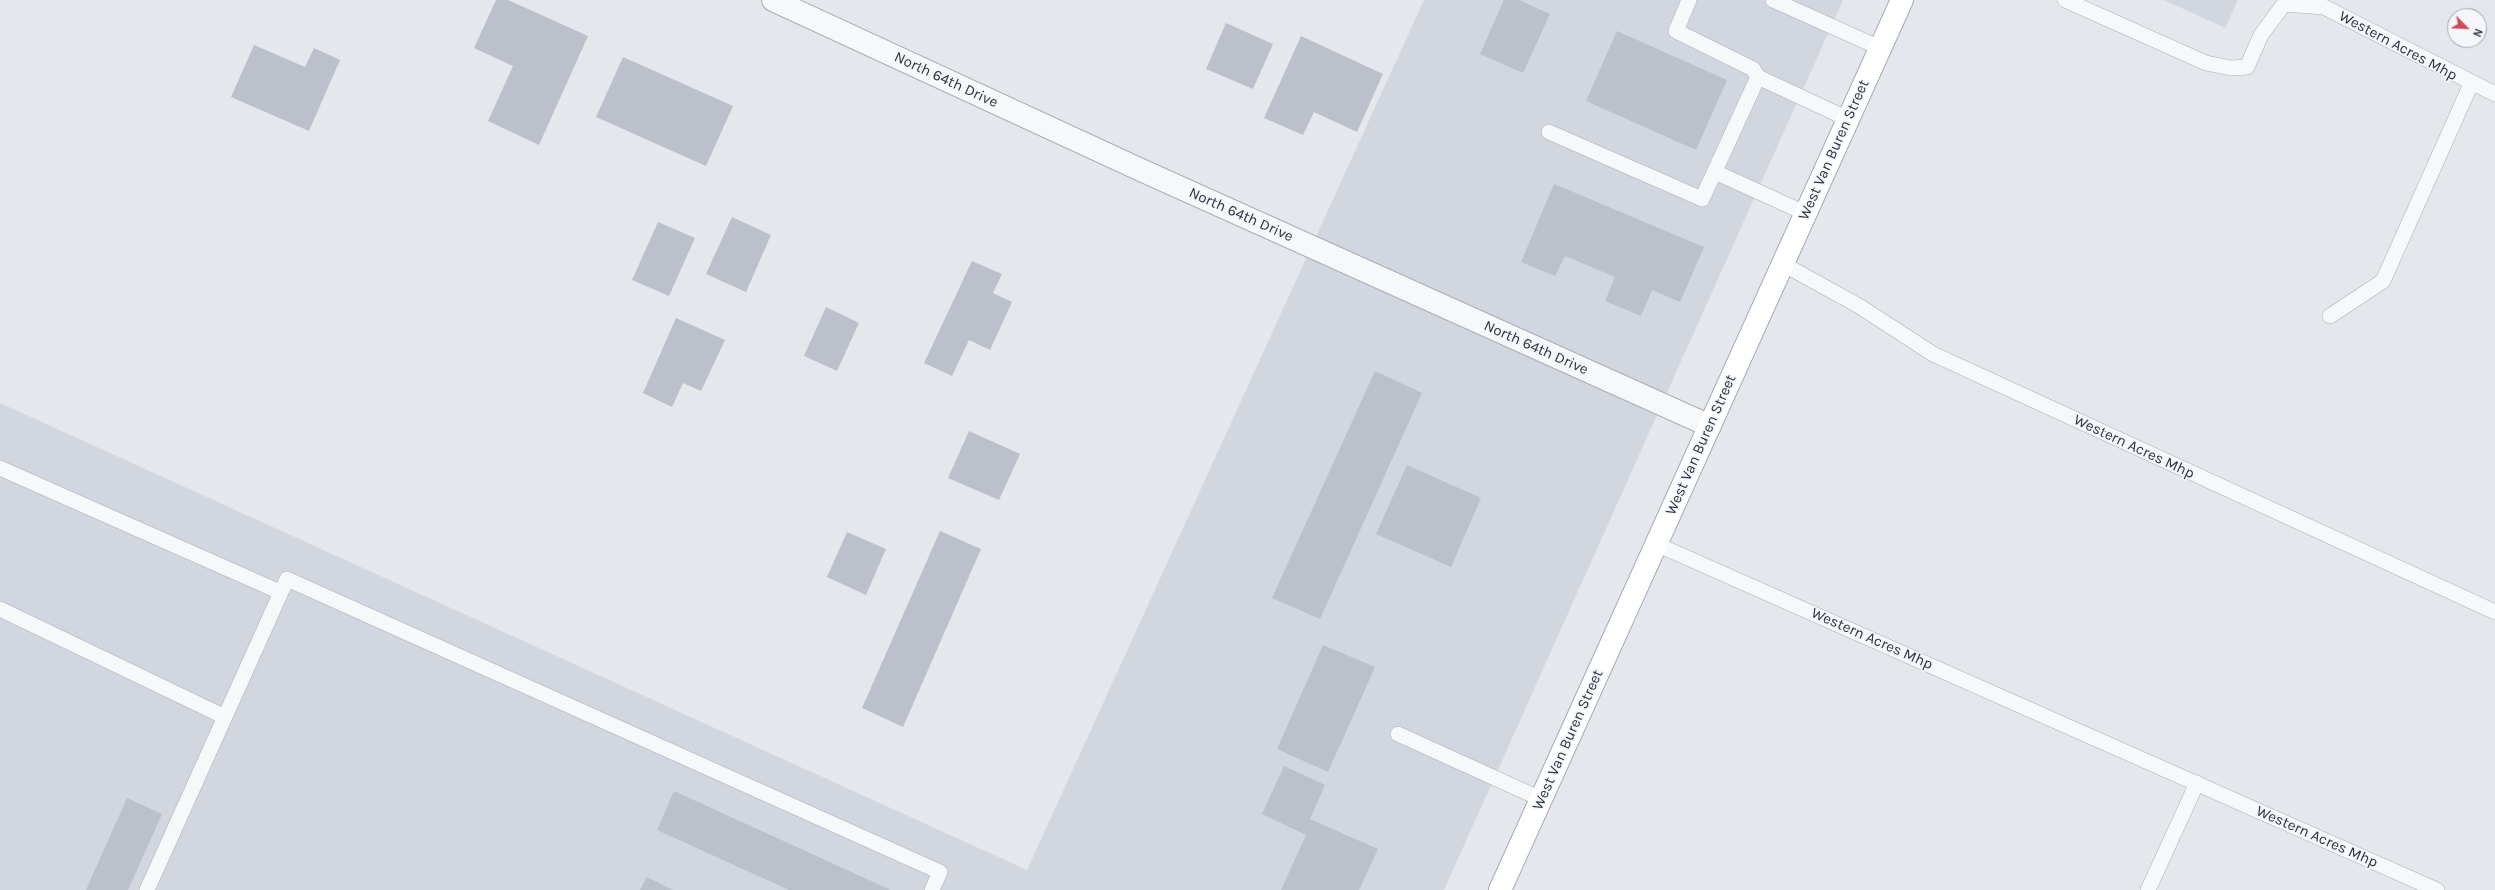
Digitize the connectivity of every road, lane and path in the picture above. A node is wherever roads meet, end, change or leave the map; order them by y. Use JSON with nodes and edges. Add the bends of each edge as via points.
{"nodes":[{"id":1,"x":773,"y":0,"type":"edge"},
{"id":2,"x":1689,"y":0,"type":"edge"},
{"id":3,"x":1773,"y":0,"type":"edge"},
{"id":4,"x":1902,"y":0,"type":"edge"},
{"id":5,"x":2065,"y":0,"type":"edge"},
{"id":6,"x":1880,"y":48,"type":"junction"},
{"id":7,"x":1758,"y":77,"type":"junction"},
{"id":8,"x":2471,"y":84,"type":"junction"},
{"id":9,"x":2495,"y":94,"type":"edge"},
{"id":10,"x":1848,"y":119,"type":"junction"},
{"id":11,"x":1549,"y":132,"type":"dead end"},
{"id":12,"x":1715,"y":172,"type":"junction"},
{"id":13,"x":1806,"y":213,"type":"junction"},
{"id":14,"x":1783,"y":264,"type":"junction"},
{"id":15,"x":2330,"y":316,"type":"dead end"},
{"id":16,"x":1710,"y":426,"type":"junction"},
{"id":17,"x":0,"y":468,"type":"edge"},
{"id":18,"x":1656,"y":544,"type":"junction"},
{"id":19,"x":280,"y":592,"type":"junction"},
{"id":20,"x":0,"y":609,"type":"edge"},
{"id":21,"x":2495,"y":612,"type":"edge"},
{"id":22,"x":225,"y":717,"type":"junction"},
{"id":23,"x":1398,"y":734,"type":"dead end"},
{"id":24,"x":2197,"y":783,"type":"junction"},
{"id":25,"x":1541,"y":799,"type":"junction"},
{"id":26,"x":147,"y":890,"type":"edge"},
{"id":27,"x":932,"y":890,"type":"edge"},
{"id":28,"x":1500,"y":890,"type":"edge"},
{"id":29,"x":2148,"y":890,"type":"edge"},
{"id":30,"x":2437,"y":890,"type":"edge"}],
"edges":[{"from":1,"to":16,"type":"street","name":"North 64th Drive","via":[[1141,170]]},
{"from":2,"to":7,"type":"lane","via":[[1676,31],[1753,69]]},
{"from":3,"to":6,"type":"lane"},
{"from":4,"to":6,"type":"main road","name":"West Van Buren Street"},
{"from":5,"to":8,"type":"lane","name":"Western Acres Mhp","via":[[2206,63],[2231,68],[2247,67],[2261,35],[2284,4],[2324,7]]},
{"from":6,"to":10,"type":"main road","name":"West Van Buren Street"},
{"from":7,"to":10,"type":"lane"},
{"from":7,"to":12,"type":"lane"},
{"from":8,"to":9,"type":"lane","name":"Western Acres Mhp"},
{"from":8,"to":15,"type":"lane","name":"Western Acres Mhp","via":[[2383,281]]},
{"from":10,"to":13,"type":"main road","name":"West Van Buren Street"},
{"from":11,"to":12,"type":"lane","via":[[1702,199]]},
{"from":12,"to":13,"type":"lane"},
{"from":13,"to":14,"type":"main road","name":"West Van Buren Street"},
{"from":14,"to":16,"type":"main road","name":"West Van Buren Street"},
{"from":14,"to":21,"type":"lane","name":"Western Acres Mhp","via":[[1859,306],[1933,354]]},
{"from":16,"to":18,"type":"main road","name":"West Van Buren Street"},
{"from":17,"to":19,"type":"lane"},
{"from":18,"to":24,"type":"lane","name":"Western Acres Mhp"},
{"from":18,"to":25,"type":"main road","name":"West Van Buren Street"},
{"from":19,"to":22,"type":"lane"},
{"from":19,"to":27,"type":"lane","via":[[287,579],[940,872]]},
{"from":20,"to":22,"type":"lane"},
{"from":22,"to":26,"type":"lane"},
{"from":23,"to":25,"type":"lane"},
{"from":24,"to":29,"type":"lane"},
{"from":24,"to":30,"type":"lane","name":"Western Acres Mhp"},
{"from":25,"to":28,"type":"main road","name":"West Van Buren Street"}]}
